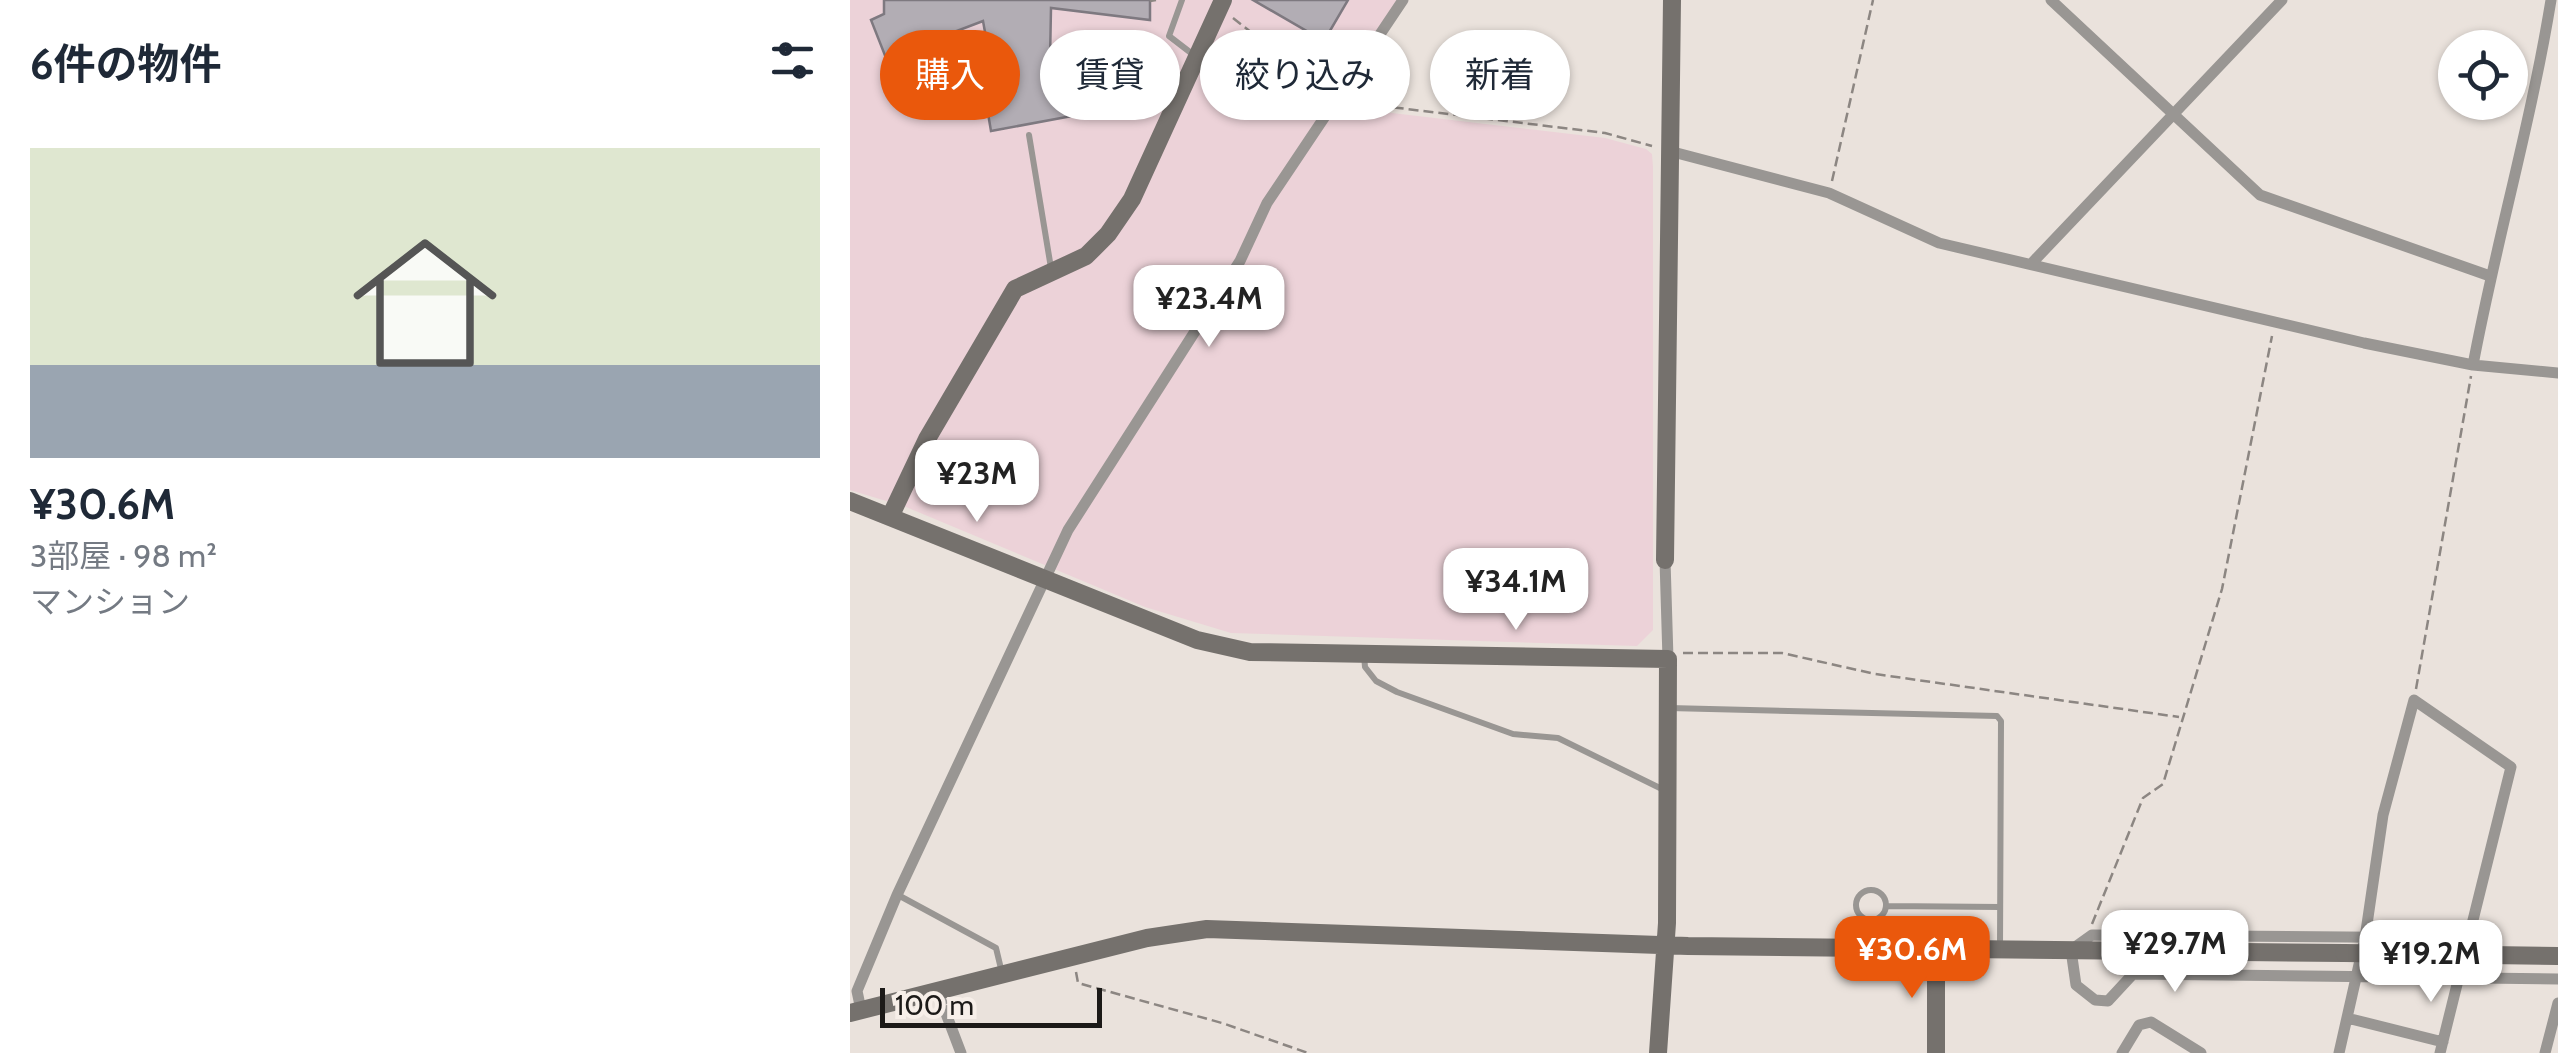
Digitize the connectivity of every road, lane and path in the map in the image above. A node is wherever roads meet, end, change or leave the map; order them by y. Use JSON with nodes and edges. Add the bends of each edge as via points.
{"nodes":[{"id":1,"x":1156,"y":0,"type":"edge"},
{"id":2,"x":1182,"y":0,"type":"edge"},
{"id":3,"x":1402,"y":0,"type":"edge"},
{"id":4,"x":1672,"y":0,"type":"edge"},
{"id":5,"x":1873,"y":0,"type":"edge"},
{"id":6,"x":2051,"y":0,"type":"edge"},
{"id":7,"x":2282,"y":0,"type":"edge"},
{"id":8,"x":2550,"y":0,"type":"edge"},
{"id":9,"x":1150,"y":2,"type":"edge"},
{"id":10,"x":1222,"y":4,"type":"edge"},
{"id":11,"x":1253,"y":30,"type":"edge"},
{"id":12,"x":1383,"y":30,"type":"edge"},
{"id":13,"x":1196,"y":57,"type":"junction"},
{"id":14,"x":1410,"y":110,"type":"edge"},
{"id":15,"x":2174,"y":116,"type":"junction"},
{"id":16,"x":1325,"y":120,"type":"edge"},
{"id":17,"x":1029,"y":135,"type":"dead end"},
{"id":18,"x":1673,"y":152,"type":"junction"},
{"id":19,"x":1829,"y":193,"type":"junction"},
{"id":20,"x":2031,"y":264,"type":"junction"},
{"id":21,"x":1051,"y":269,"type":"junction"},
{"id":22,"x":2490,"y":276,"type":"junction"},
{"id":23,"x":2275,"y":322,"type":"junction"},
{"id":24,"x":2474,"y":365,"type":"junction"},
{"id":25,"x":2558,"y":374,"type":"edge"},
{"id":26,"x":850,"y":501,"type":"edge"},
{"id":27,"x":891,"y":515,"type":"junction"},
{"id":28,"x":1665,"y":560,"type":"joint"},
{"id":29,"x":1044,"y":580,"type":"junction"},
{"id":30,"x":1364,"y":653,"type":"junction"},
{"id":31,"x":1668,"y":659,"type":"junction"},
{"id":32,"x":2414,"y":700,"type":"junction"},
{"id":33,"x":1668,"y":708,"type":"junction"},
{"id":34,"x":2182,"y":717,"type":"junction"},
{"id":35,"x":1669,"y":792,"type":"junction"},
{"id":36,"x":897,"y":895,"type":"junction"},
{"id":37,"x":1886,"y":906,"type":"junction"},
{"id":38,"x":2000,"y":907,"type":"junction"},
{"id":39,"x":2092,"y":935,"type":"junction"},
{"id":40,"x":2365,"y":938,"type":"junction"},
{"id":41,"x":2468,"y":938,"type":"junction"},
{"id":42,"x":1664,"y":945,"type":"junction"},
{"id":43,"x":1936,"y":948,"type":"junction"},
{"id":44,"x":2000,"y":949,"type":"junction"},
{"id":45,"x":2071,"y":950,"type":"junction"},
{"id":46,"x":1072,"y":956,"type":"junction"},
{"id":47,"x":2558,"y":956,"type":"edge"},
{"id":48,"x":1002,"y":973,"type":"junction"},
{"id":49,"x":2355,"y":975,"type":"junction"},
{"id":50,"x":2459,"y":977,"type":"junction"},
{"id":51,"x":2558,"y":979,"type":"edge"},
{"id":52,"x":937,"y":990,"type":"junction"},
{"id":53,"x":2558,"y":1003,"type":"edge"},
{"id":54,"x":856,"y":1012,"type":"edge"},
{"id":55,"x":2348,"y":1018,"type":"junction"},
{"id":56,"x":2441,"y":1048,"type":"edge"},
{"id":57,"x":961,"y":1053,"type":"edge"},
{"id":58,"x":1308,"y":1053,"type":"edge"},
{"id":59,"x":1658,"y":1053,"type":"edge"},
{"id":60,"x":1936,"y":1053,"type":"edge"},
{"id":61,"x":2122,"y":1053,"type":"edge"},
{"id":62,"x":2201,"y":1053,"type":"edge"},
{"id":63,"x":2339,"y":1053,"type":"edge"},
{"id":64,"x":2546,"y":1053,"type":"edge"}],
"edges":[{"from":1,"to":9,"type":"path"},
{"from":2,"to":13,"type":"lane","via":[[1169,36]]},
{"from":3,"to":12,"type":"street"},
{"from":4,"to":18,"type":"street"},
{"from":5,"to":19,"type":"path"},
{"from":6,"to":15,"type":"street"},
{"from":7,"to":15,"type":"street"},
{"from":8,"to":22,"type":"street","via":[[2538,80]]},
{"from":10,"to":11,"type":"path"},
{"from":10,"to":13,"type":"street"},
{"from":13,"to":21,"type":"street","via":[[1132,199],[1086,256]]},
{"from":14,"to":18,"type":"path","via":[[1605,133]]},
{"from":15,"to":20,"type":"street"},
{"from":15,"to":22,"type":"street","via":[[2260,195]]},
{"from":16,"to":29,"type":"street","via":[[1267,203],[1240,261],[1068,530]]},
{"from":17,"to":21,"type":"lane"},
{"from":18,"to":19,"type":"street"},
{"from":18,"to":28,"type":"street"},
{"from":19,"to":20,"type":"street","via":[[1939,243]]},
{"from":20,"to":23,"type":"street"},
{"from":21,"to":27,"type":"street","via":[[1015,289],[927,438]]},
{"from":22,"to":24,"type":"street"},
{"from":23,"to":24,"type":"street"},
{"from":23,"to":34,"type":"path","via":[[2222,590]]},
{"from":24,"to":25,"type":"street"},
{"from":24,"to":32,"type":"path"},
{"from":26,"to":27,"type":"street"},
{"from":27,"to":29,"type":"street"},
{"from":28,"to":31,"type":"street"},
{"from":29,"to":30,"type":"street","via":[[1214,644],[1250,652]]},
{"from":29,"to":36,"type":"street"},
{"from":30,"to":31,"type":"street"},
{"from":30,"to":35,"type":"lane","via":[[1376,681],[1397,692],[1513,734],[1558,738]]},
{"from":31,"to":33,"type":"street"},
{"from":31,"to":34,"type":"path","via":[[1684,652],[1782,652],[1875,674]]},
{"from":32,"to":40,"type":"street","via":[[2383,815]]},
{"from":32,"to":41,"type":"street","via":[[2511,767]]},
{"from":33,"to":35,"type":"street"},
{"from":33,"to":38,"type":"lane","via":[[1997,716]]},
{"from":34,"to":39,"type":"path","via":[[2163,784],[2142,798]]},
{"from":35,"to":42,"type":"street"},
{"from":36,"to":48,"type":"lane","via":[[996,948]]},
{"from":36,"to":54,"type":"street","via":[[857,991]]},
{"from":37,"to":37,"type":"lane","via":[[1872,919],[1859,914],[1856,904],[1862,892],[1872,890]]},
{"from":37,"to":38,"type":"lane"},
{"from":38,"to":44,"type":"lane"},
{"from":39,"to":40,"type":"street"},
{"from":39,"to":45,"type":"street"},
{"from":40,"to":41,"type":"street"},
{"from":40,"to":49,"type":"street"},
{"from":41,"to":50,"type":"street"},
{"from":42,"to":43,"type":"street"},
{"from":42,"to":46,"type":"street","via":[[1242,927],[1172,933]]},
{"from":42,"to":59,"type":"street"},
{"from":43,"to":44,"type":"street"},
{"from":43,"to":60,"type":"street"},
{"from":44,"to":45,"type":"street"},
{"from":45,"to":47,"type":"street","bridge":true},
{"from":45,"to":49,"type":"street","via":[[2076,985],[2096,1000],[2120,993],[2133,974]]},
{"from":46,"to":48,"type":"street"},
{"from":46,"to":58,"type":"path","via":[[1078,984]]},
{"from":48,"to":52,"type":"street"},
{"from":49,"to":50,"type":"street"},
{"from":49,"to":55,"type":"street"},
{"from":50,"to":51,"type":"street"},
{"from":50,"to":56,"type":"street"},
{"from":52,"to":54,"type":"street"},
{"from":52,"to":57,"type":"street"},
{"from":53,"to":64,"type":"street"},
{"from":55,"to":56,"type":"street"},
{"from":55,"to":63,"type":"street"},
{"from":61,"to":62,"type":"street","via":[[2140,1025],[2151,1022]]}]}
